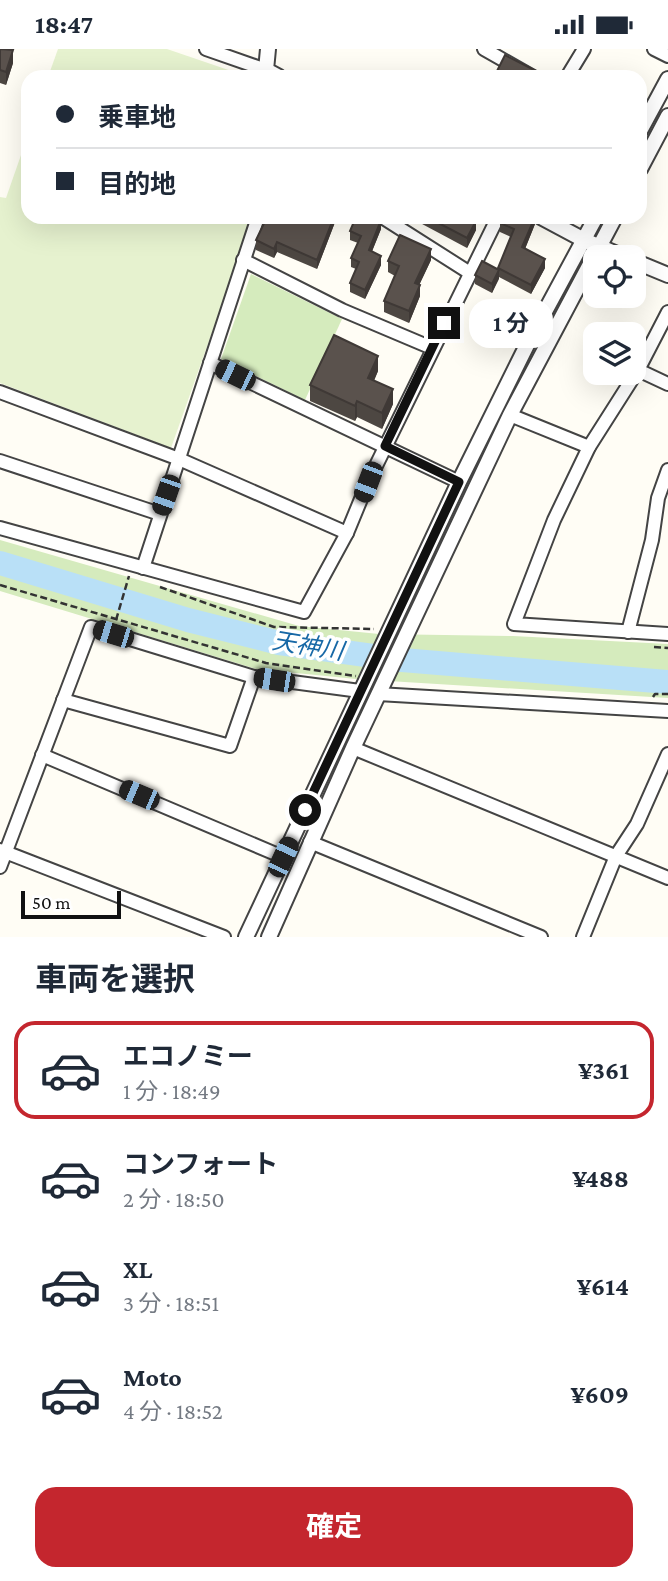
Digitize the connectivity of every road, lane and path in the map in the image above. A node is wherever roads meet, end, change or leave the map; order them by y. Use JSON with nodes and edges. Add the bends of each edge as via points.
{"nodes":[{"id":1,"x":206,"y":49,"type":"edge"},
{"id":2,"x":268,"y":49,"type":"edge"},
{"id":3,"x":484,"y":49,"type":"edge"},
{"id":4,"x":584,"y":49,"type":"edge"},
{"id":5,"x":654,"y":49,"type":"edge"},
{"id":6,"x":668,"y":56,"type":"edge"},
{"id":7,"x":262,"y":70,"type":"edge"},
{"id":8,"x":272,"y":70,"type":"edge"},
{"id":9,"x":521,"y":70,"type":"edge"},
{"id":10,"x":571,"y":70,"type":"edge"},
{"id":11,"x":668,"y":79,"type":"edge"},
{"id":12,"x":668,"y":116,"type":"edge"},
{"id":13,"x":647,"y":118,"type":"edge"},
{"id":14,"x":647,"y":156,"type":"edge"},
{"id":15,"x":256,"y":224,"type":"edge"},
{"id":16,"x":393,"y":224,"type":"edge"},
{"id":17,"x":494,"y":224,"type":"edge"},
{"id":18,"x":554,"y":224,"type":"edge"},
{"id":19,"x":592,"y":224,"type":"edge"},
{"id":20,"x":611,"y":224,"type":"edge"},
{"id":21,"x":584,"y":240,"type":"junction"},
{"id":22,"x":595,"y":245,"type":"edge"},
{"id":23,"x":600,"y":245,"type":"edge"},
{"id":24,"x":243,"y":260,"type":"junction"},
{"id":25,"x":646,"y":266,"type":"edge"},
{"id":26,"x":470,"y":273,"type":"junction"},
{"id":27,"x":668,"y":275,"type":"edge"},
{"id":28,"x":583,"y":277,"type":"edge"},
{"id":29,"x":668,"y":312,"type":"edge"},
{"id":30,"x":432,"y":348,"type":"junction"},
{"id":31,"x":646,"y":355,"type":"edge"},
{"id":32,"x":210,"y":363,"type":"junction"},
{"id":33,"x":646,"y":374,"type":"edge"},
{"id":34,"x":668,"y":384,"type":"edge"},
{"id":35,"x":628,"y":385,"type":"edge"},
{"id":36,"x":0,"y":392,"type":"edge"},
{"id":37,"x":510,"y":415,"type":"junction"},
{"id":38,"x":385,"y":446,"type":"junction"},
{"id":39,"x":589,"y":447,"type":"junction"},
{"id":40,"x":179,"y":459,"type":"junction"},
{"id":41,"x":0,"y":460,"type":"edge"},
{"id":42,"x":668,"y":470,"type":"edge"},
{"id":43,"x":459,"y":482,"type":"junction"},
{"id":44,"x":160,"y":514,"type":"junction"},
{"id":45,"x":0,"y":528,"type":"edge"},
{"id":46,"x":347,"y":533,"type":"junction"},
{"id":47,"x":143,"y":568,"type":"junction"},
{"id":48,"x":129,"y":576,"type":"dead end"},
{"id":49,"x":0,"y":585,"type":"edge"},
{"id":50,"x":116,"y":620,"type":"junction"},
{"id":51,"x":628,"y":632,"type":"junction"},
{"id":52,"x":668,"y":634,"type":"edge"},
{"id":53,"x":367,"y":676,"type":"junction"},
{"id":54,"x":254,"y":677,"type":"junction"},
{"id":55,"x":360,"y":691,"type":"junction"},
{"id":56,"x":378,"y":694,"type":"junction"},
{"id":57,"x":63,"y":700,"type":"junction"},
{"id":58,"x":668,"y":711,"type":"edge"},
{"id":59,"x":353,"y":748,"type":"junction"},
{"id":60,"x":668,"y":754,"type":"edge"},
{"id":61,"x":42,"y":755,"type":"junction"},
{"id":62,"x":310,"y":842,"type":"junction"},
{"id":63,"x":3,"y":851,"type":"edge"},
{"id":64,"x":615,"y":856,"type":"junction"},
{"id":65,"x":283,"y":857,"type":"junction"},
{"id":66,"x":0,"y":867,"type":"edge"},
{"id":67,"x":668,"y":878,"type":"edge"},
{"id":68,"x":224,"y":937,"type":"edge"},
{"id":69,"x":246,"y":937,"type":"edge"},
{"id":70,"x":269,"y":937,"type":"edge"},
{"id":71,"x":541,"y":937,"type":"edge"},
{"id":72,"x":583,"y":937,"type":"edge"}],
"edges":[{"from":1,"to":7,"type":"street"},
{"from":2,"to":8,"type":"street"},
{"from":3,"to":9,"type":"street"},
{"from":4,"to":10,"type":"street"},
{"from":5,"to":6,"type":"street"},
{"from":11,"to":13,"type":"street"},
{"from":12,"to":14,"type":"street"},
{"from":15,"to":24,"type":"street"},
{"from":16,"to":26,"type":"street"},
{"from":17,"to":26,"type":"street"},
{"from":18,"to":21,"type":"street"},
{"from":19,"to":21,"type":"street"},
{"from":20,"to":23,"type":"street"},
{"from":21,"to":22,"type":"street"},
{"from":21,"to":43,"type":"street"},
{"from":24,"to":30,"type":"street","via":[[342,310]]},
{"from":24,"to":32,"type":"street"},
{"from":25,"to":27,"type":"street"},
{"from":26,"to":30,"type":"street"},
{"from":28,"to":37,"type":"street"},
{"from":29,"to":31,"type":"street"},
{"from":30,"to":38,"type":"street"},
{"from":32,"to":38,"type":"street"},
{"from":32,"to":40,"type":"street"},
{"from":33,"to":34,"type":"street"},
{"from":35,"to":39,"type":"street"},
{"from":36,"to":40,"type":"street"},
{"from":37,"to":39,"type":"street"},
{"from":37,"to":56,"type":"street"},
{"from":38,"to":43,"type":"street"},
{"from":38,"to":46,"type":"street"},
{"from":39,"to":51,"type":"street","via":[[554,520],[514,624]]},
{"from":40,"to":44,"type":"street"},
{"from":40,"to":46,"type":"street"},
{"from":41,"to":44,"type":"street"},
{"from":42,"to":51,"type":"street"},
{"from":43,"to":53,"type":"street"},
{"from":44,"to":47,"type":"street"},
{"from":45,"to":47,"type":"street"},
{"from":46,"to":47,"type":"street","via":[[304,612]]},
{"from":48,"to":50,"type":"path"},
{"from":49,"to":50,"type":"path"},
{"from":50,"to":53,"type":"path","via":[[266,663]]},
{"from":51,"to":52,"type":"street"},
{"from":53,"to":55,"type":"street"},
{"from":54,"to":55,"type":"street"},
{"from":54,"to":57,"type":"street","via":[[230,746]]},
{"from":54,"to":57,"type":"street","via":[[91,627]]},
{"from":55,"to":65,"type":"street"},
{"from":56,"to":58,"type":"street"},
{"from":56,"to":59,"type":"street"},
{"from":57,"to":61,"type":"street"},
{"from":59,"to":62,"type":"street"},
{"from":59,"to":64,"type":"street"},
{"from":60,"to":64,"type":"street","via":[[637,824]]},
{"from":61,"to":63,"type":"street"},
{"from":61,"to":65,"type":"street"},
{"from":62,"to":70,"type":"street"},
{"from":62,"to":71,"type":"street"},
{"from":63,"to":66,"type":"street"},
{"from":63,"to":68,"type":"street"},
{"from":64,"to":67,"type":"street"},
{"from":64,"to":72,"type":"street"},
{"from":65,"to":69,"type":"street"}]}
